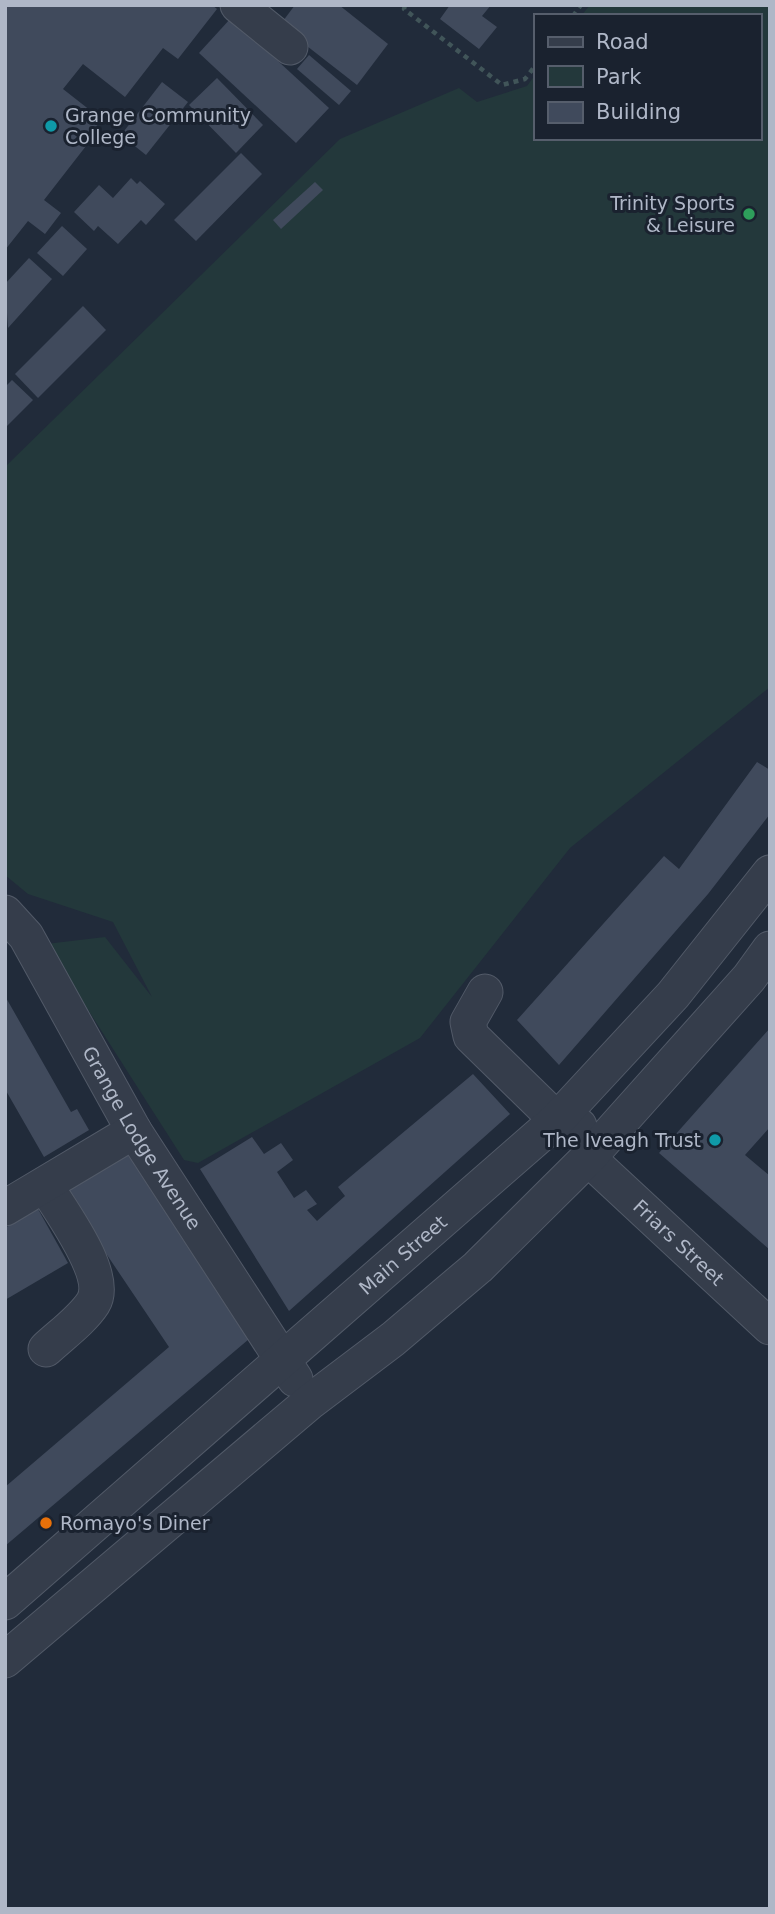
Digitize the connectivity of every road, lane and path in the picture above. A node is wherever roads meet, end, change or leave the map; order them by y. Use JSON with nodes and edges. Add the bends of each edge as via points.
{"nodes":[{"id":1,"x":238,"y":5,"type":"edge"},
{"id":2,"x":405,"y":5,"type":"edge"},
{"id":3,"x":290,"y":47,"type":"dead end"},
{"id":4,"x":534,"y":67,"type":"edge"},
{"id":5,"x":770,"y":873,"type":"edge"},
{"id":6,"x":5,"y":913,"type":"edge"},
{"id":7,"x":770,"y":949,"type":"edge"},
{"id":8,"x":485,"y":992,"type":"dead end"},
{"id":9,"x":557,"y":1120,"type":"junction"},
{"id":10,"x":134,"y":1131,"type":"junction"},
{"id":11,"x":599,"y":1146,"type":"junction"},
{"id":12,"x":44,"y":1185,"type":"junction"},
{"id":13,"x":5,"y":1208,"type":"edge"},
{"id":14,"x":770,"y":1327,"type":"edge"},
{"id":15,"x":46,"y":1349,"type":"dead end"},
{"id":16,"x":282,"y":1362,"type":"junction"},
{"id":17,"x":311,"y":1401,"type":"junction"},
{"id":18,"x":5,"y":1602,"type":"edge"},
{"id":19,"x":72,"y":1604,"type":"junction"},
{"id":20,"x":5,"y":1632,"type":"edge"},
{"id":21,"x":5,"y":1660,"type":"edge"}],
"edges":[{"from":1,"to":3,"type":"street"},
{"from":2,"to":4,"type":"path","via":[[404,9],[502,85],[526,79]]},
{"from":5,"to":9,"type":"street","name":"Main Street","via":[[673,995]]},
{"from":6,"to":10,"type":"street","name":"Grange Lodge Avenue","via":[[26,936]]},
{"from":7,"to":11,"type":"street"},
{"from":8,"to":9,"type":"street","via":[[462,1042]]},
{"from":9,"to":11,"type":"street"},
{"from":9,"to":16,"type":"street","name":"Main Street"},
{"from":10,"to":12,"type":"street"},
{"from":10,"to":16,"type":"street","name":"Grange Lodge Avenue"},
{"from":11,"to":14,"type":"street","name":"Friars Street"},
{"from":11,"to":17,"type":"street","via":[[478,1267]]},
{"from":12,"to":13,"type":"street"},
{"from":12,"to":15,"type":"street","via":[[94,1268],[97,1292],[83,1315]]},
{"from":16,"to":17,"type":"street","name":"Grange Lodge Avenue"},
{"from":16,"to":18,"type":"street","name":"Main Street"},
{"from":17,"to":19,"type":"street"},
{"from":19,"to":20,"type":"street"},
{"from":19,"to":21,"type":"street"}]}
